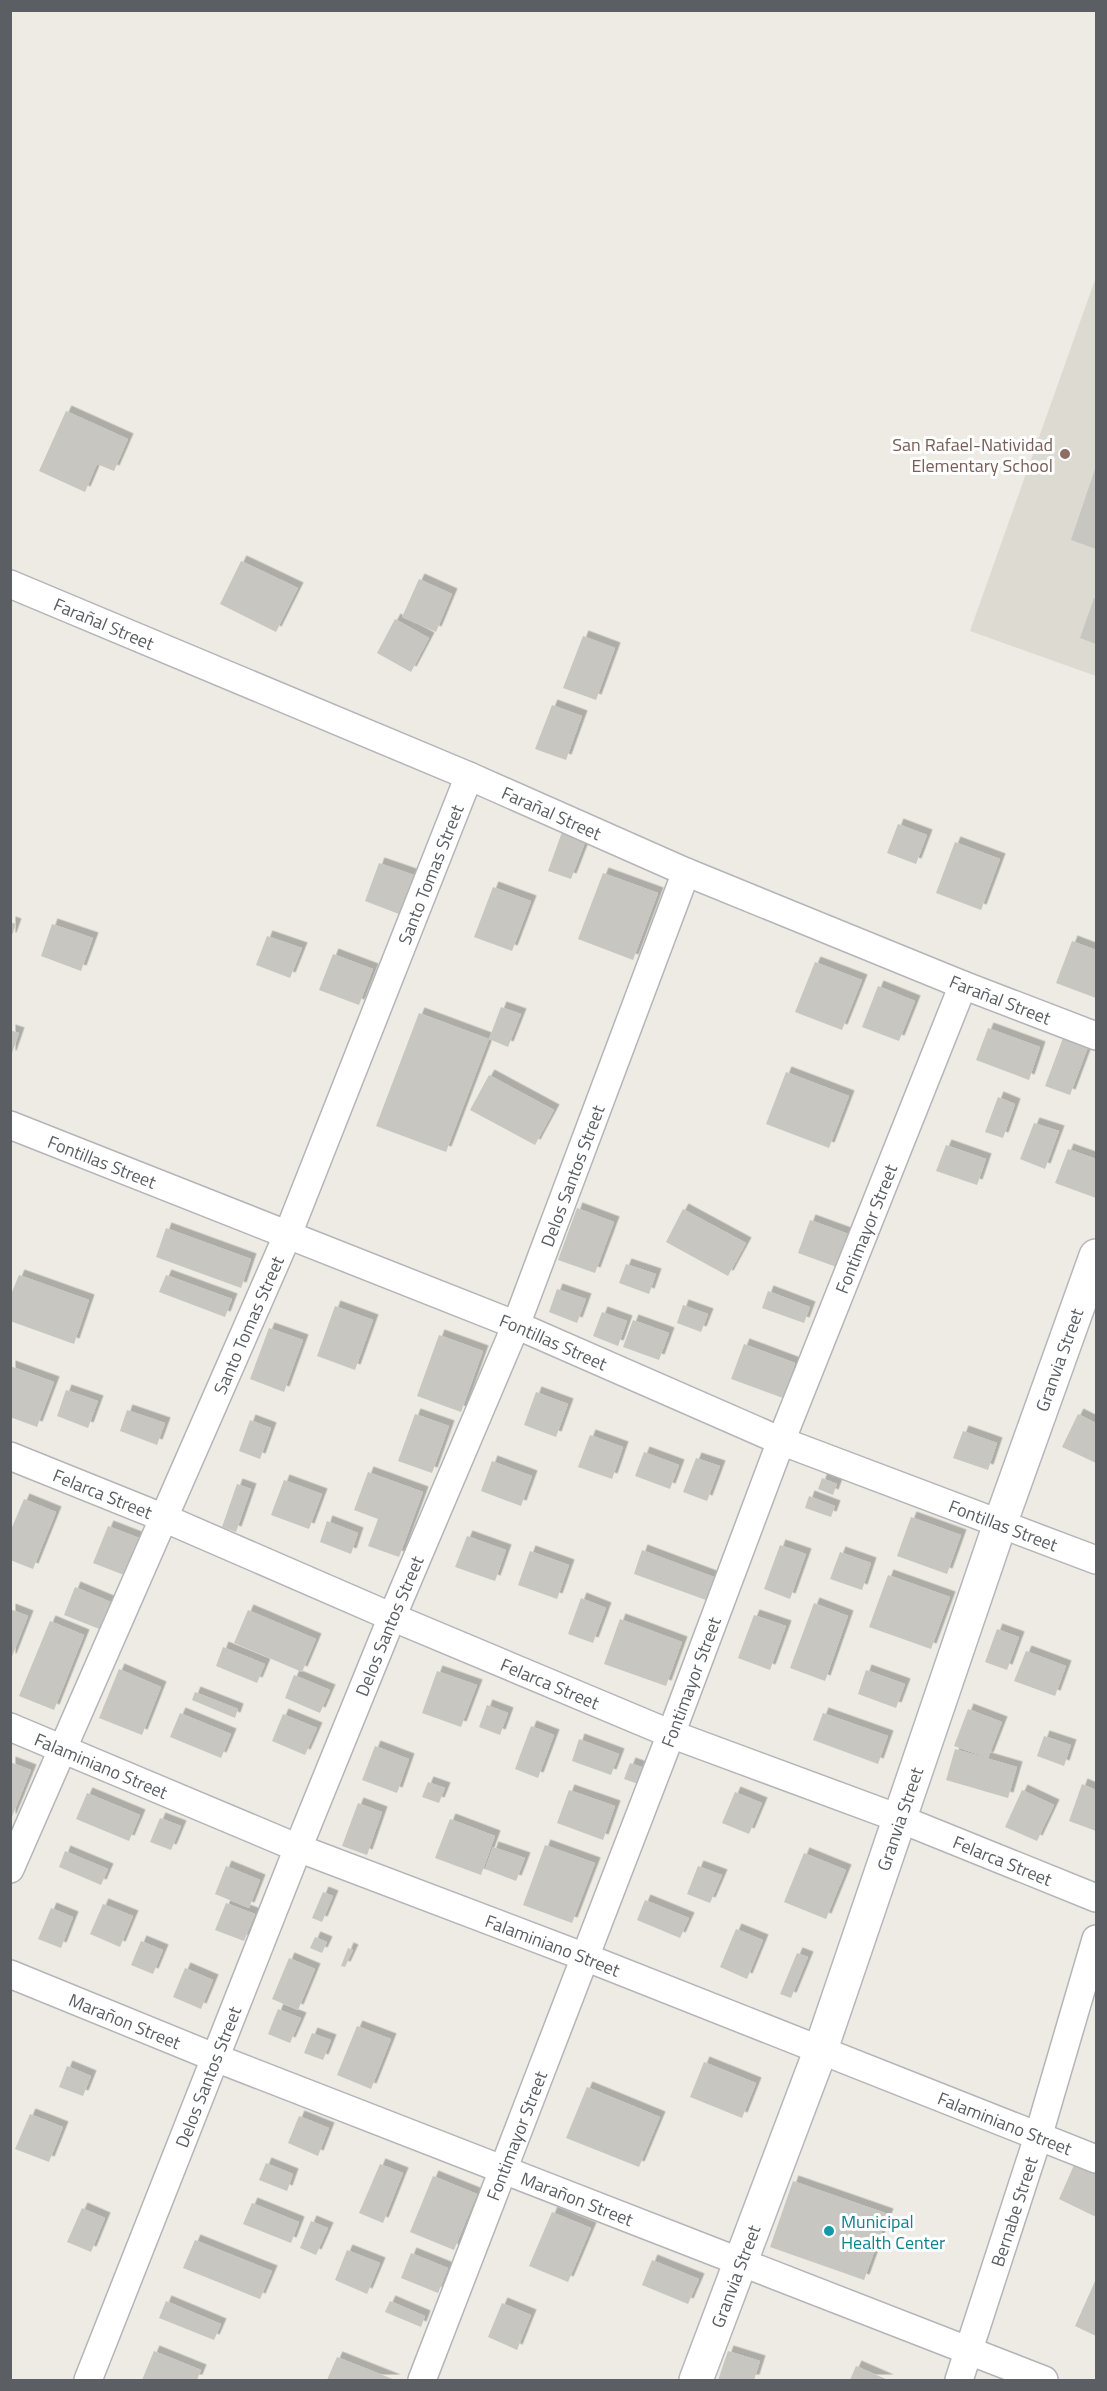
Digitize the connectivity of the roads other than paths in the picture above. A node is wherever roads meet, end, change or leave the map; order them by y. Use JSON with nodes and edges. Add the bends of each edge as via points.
{"nodes":[{"id":1,"x":10,"y":584,"type":"edge"},
{"id":2,"x":469,"y":776,"type":"junction"},
{"id":3,"x":686,"y":872,"type":"junction"},
{"id":4,"x":963,"y":985,"type":"junction"},
{"id":5,"x":1096,"y":1036,"type":"edge"},
{"id":6,"x":10,"y":1125,"type":"edge"},
{"id":7,"x":288,"y":1234,"type":"junction"},
{"id":8,"x":1096,"y":1256,"type":"edge"},
{"id":9,"x":516,"y":1325,"type":"junction"},
{"id":10,"x":781,"y":1441,"type":"junction"},
{"id":11,"x":10,"y":1456,"type":"edge"},
{"id":12,"x":164,"y":1518,"type":"junction"},
{"id":13,"x":1000,"y":1524,"type":"junction"},
{"id":14,"x":1096,"y":1560,"type":"edge"},
{"id":15,"x":392,"y":1617,"type":"junction"},
{"id":16,"x":10,"y":1727,"type":"edge"},
{"id":17,"x":671,"y":1734,"type":"junction"},
{"id":18,"x":63,"y":1748,"type":"junction"},
{"id":19,"x":898,"y":1818,"type":"junction"},
{"id":20,"x":298,"y":1848,"type":"junction"},
{"id":21,"x":10,"y":1869,"type":"edge"},
{"id":22,"x":1096,"y":1898,"type":"edge"},
{"id":23,"x":1096,"y":1940,"type":"edge"},
{"id":24,"x":585,"y":1957,"type":"junction"},
{"id":25,"x":10,"y":1974,"type":"edge"},
{"id":26,"x":821,"y":2049,"type":"junction"},
{"id":27,"x":216,"y":2058,"type":"junction"},
{"id":28,"x":1038,"y":2137,"type":"junction"},
{"id":29,"x":1096,"y":2159,"type":"edge"},
{"id":30,"x":502,"y":2170,"type":"junction"},
{"id":31,"x":742,"y":2262,"type":"junction"},
{"id":32,"x":968,"y":2350,"type":"junction"},
{"id":33,"x":87,"y":2380,"type":"edge"},
{"id":34,"x":422,"y":2380,"type":"edge"},
{"id":35,"x":696,"y":2380,"type":"edge"},
{"id":36,"x":959,"y":2380,"type":"edge"},
{"id":37,"x":1044,"y":2380,"type":"edge"}],
"edges":[{"from":1,"to":2,"type":"street","name":"Farañal Street"},
{"from":2,"to":3,"type":"street","name":"Farañal Street"},
{"from":2,"to":7,"type":"street","name":"Santo Tomas Street"},
{"from":3,"to":4,"type":"street","name":"Farañal Street"},
{"from":3,"to":9,"type":"street","name":"Delos Santos Street"},
{"from":4,"to":5,"type":"street","name":"Farañal Street"},
{"from":4,"to":10,"type":"street","name":"Fontimayor Street"},
{"from":6,"to":7,"type":"street","name":"Fontillas Street"},
{"from":7,"to":9,"type":"street","name":"Fontillas Street"},
{"from":7,"to":12,"type":"street","name":"Santo Tomas Street"},
{"from":8,"to":13,"type":"street","name":"Granvia Street"},
{"from":9,"to":10,"type":"street","name":"Fontillas Street"},
{"from":9,"to":15,"type":"street","name":"Delos Santos Street"},
{"from":10,"to":13,"type":"street","name":"Fontillas Street"},
{"from":10,"to":17,"type":"street","name":"Fontimayor Street"},
{"from":11,"to":12,"type":"street","name":"Felarca Street"},
{"from":12,"to":15,"type":"street","name":"Felarca Street"},
{"from":12,"to":18,"type":"street","name":"Santo Tomas Street"},
{"from":13,"to":14,"type":"street","name":"Fontillas Street"},
{"from":13,"to":19,"type":"street","name":"Granvia Street"},
{"from":15,"to":17,"type":"street","name":"Felarca Street"},
{"from":15,"to":20,"type":"street","name":"Delos Santos Street"},
{"from":16,"to":18,"type":"street","name":"Falaminiano Street"},
{"from":17,"to":19,"type":"street","name":"Felarca Street"},
{"from":17,"to":24,"type":"street","name":"Fontimayor Street"},
{"from":18,"to":20,"type":"street","name":"Falaminiano Street"},
{"from":18,"to":21,"type":"street","name":"Santo Tomas Street"},
{"from":19,"to":22,"type":"street","name":"Felarca Street"},
{"from":19,"to":26,"type":"street","name":"Granvia Street"},
{"from":20,"to":24,"type":"street","name":"Falaminiano Street"},
{"from":20,"to":27,"type":"street","name":"Delos Santos Street"},
{"from":23,"to":28,"type":"street","name":"Bernabe Street"},
{"from":24,"to":26,"type":"street","name":"Falaminiano Street"},
{"from":24,"to":30,"type":"street","name":"Fontimayor Street"},
{"from":25,"to":27,"type":"street","name":"Marañon Street"},
{"from":26,"to":28,"type":"street","name":"Falaminiano Street"},
{"from":26,"to":31,"type":"street","name":"Granvia Street"},
{"from":27,"to":30,"type":"street","name":"Marañon Street"},
{"from":27,"to":33,"type":"street","name":"Delos Santos Street"},
{"from":28,"to":29,"type":"street","name":"Falaminiano Street"},
{"from":28,"to":32,"type":"street","name":"Bernabe Street"},
{"from":30,"to":31,"type":"street","name":"Marañon Street"},
{"from":30,"to":34,"type":"street","name":"Fontimayor Street"},
{"from":31,"to":32,"type":"street","name":"Marañon Street"},
{"from":31,"to":35,"type":"street","name":"Granvia Street"},
{"from":32,"to":36,"type":"street","name":"Bernabe Street"},
{"from":32,"to":37,"type":"street","name":"Marañon Street"}]}
